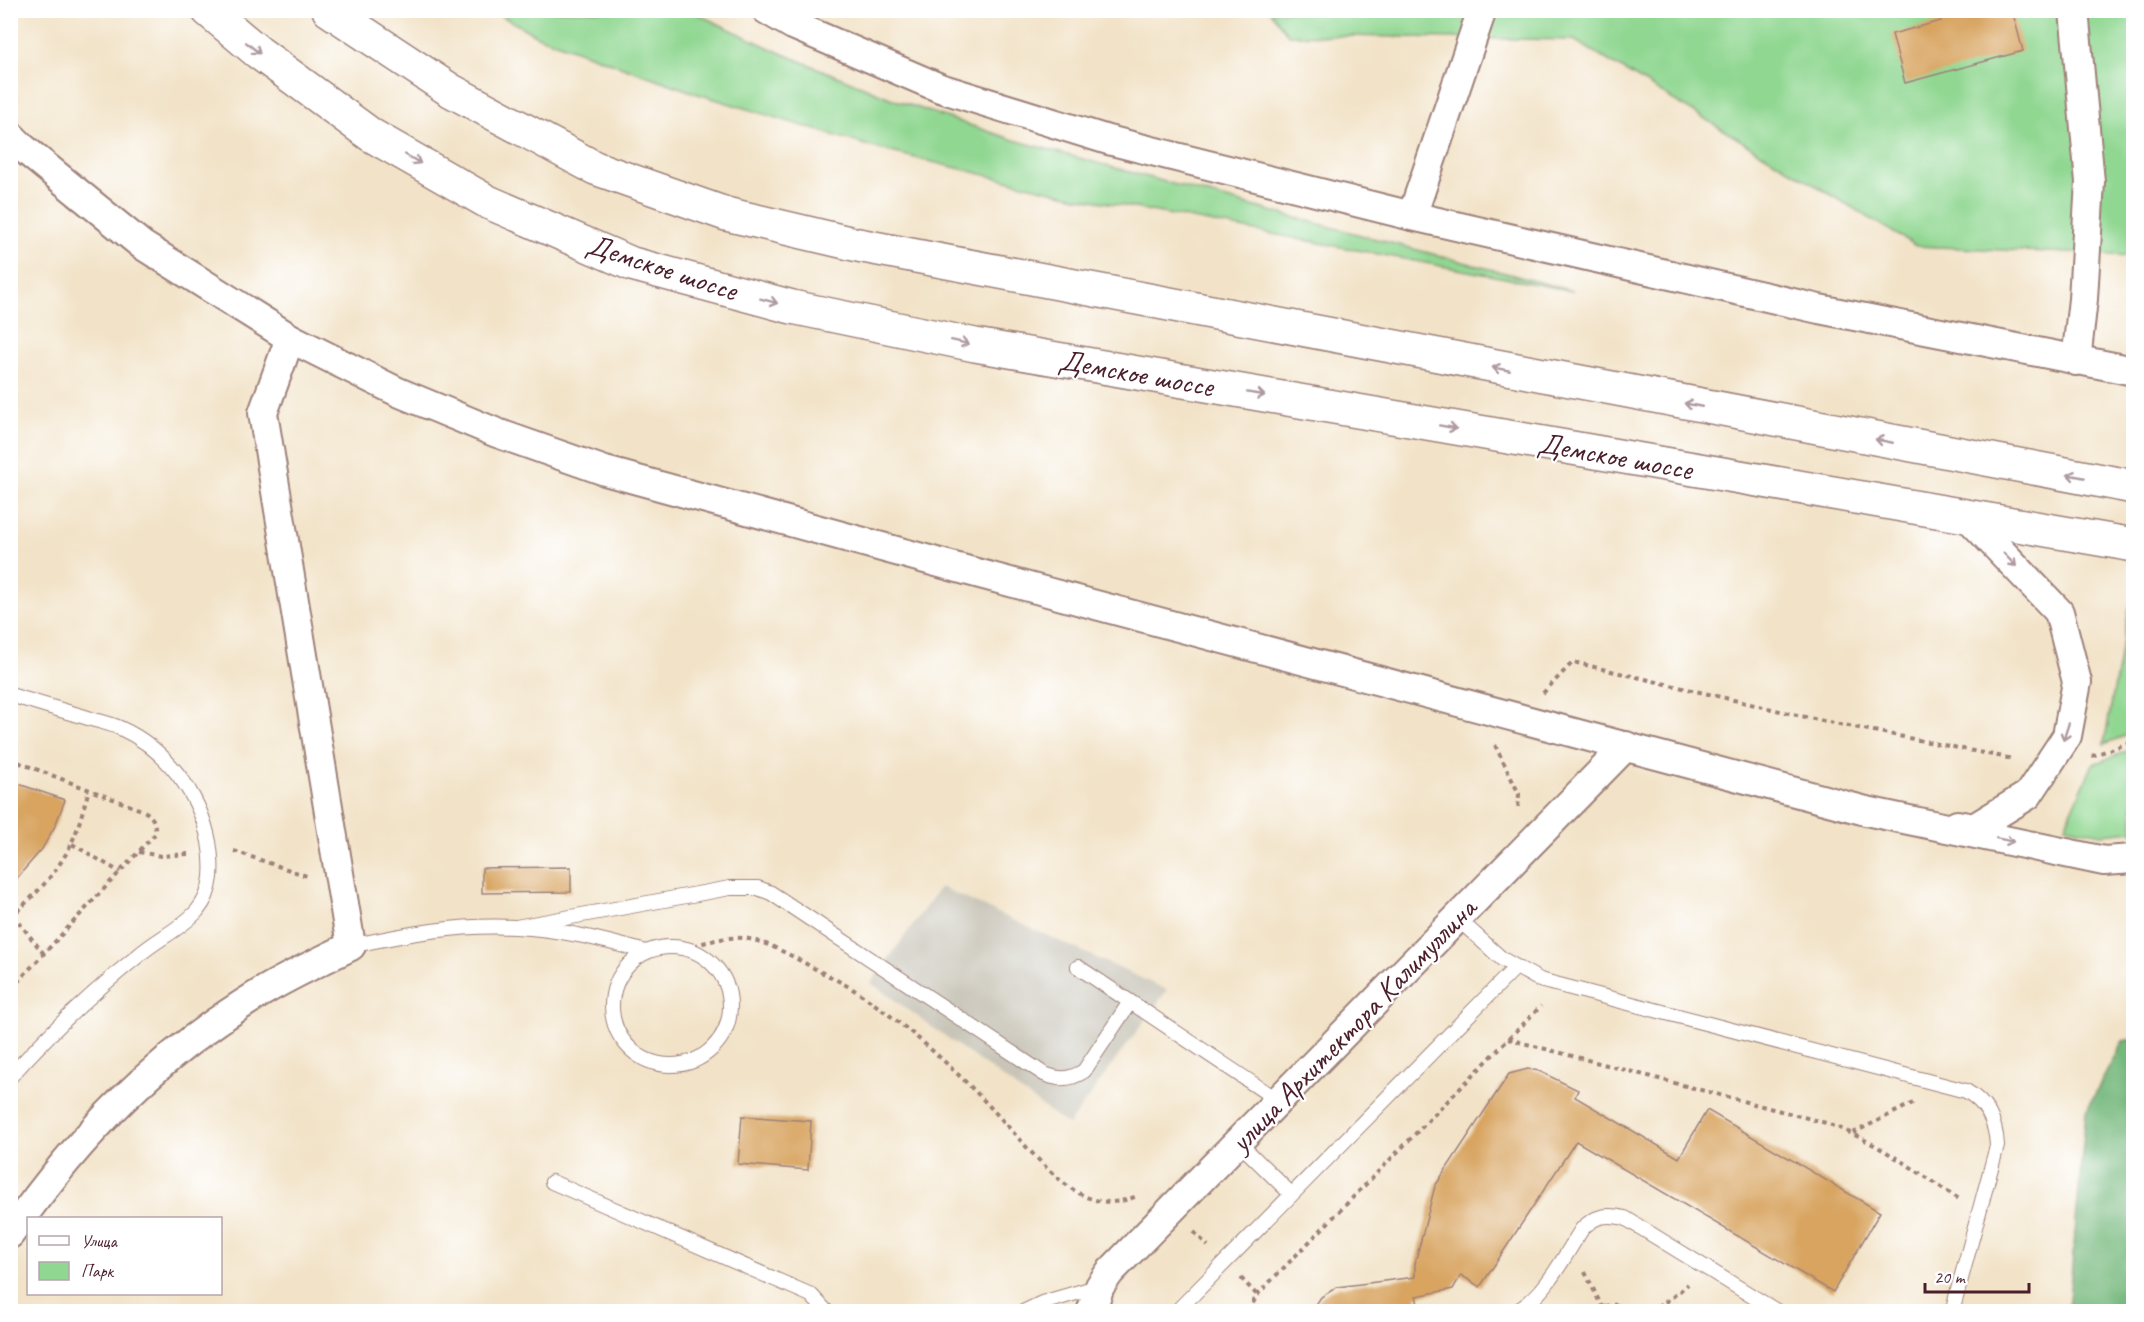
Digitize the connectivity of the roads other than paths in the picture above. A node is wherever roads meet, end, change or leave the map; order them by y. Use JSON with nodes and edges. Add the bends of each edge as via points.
{"nodes":[{"id":1,"x":208,"y":10,"type":"edge"},
{"id":2,"x":329,"y":10,"type":"edge"},
{"id":3,"x":767,"y":10,"type":"edge"},
{"id":4,"x":1482,"y":10,"type":"edge"},
{"id":5,"x":2074,"y":10,"type":"edge"},
{"id":6,"x":10,"y":135,"type":"edge"},
{"id":7,"x":1412,"y":216,"type":"junction"},
{"id":8,"x":290,"y":338,"type":"junction"},
{"id":9,"x":2076,"y":361,"type":"junction"},
{"id":10,"x":2133,"y":371,"type":"edge"},
{"id":11,"x":2133,"y":487,"type":"edge"},
{"id":12,"x":1969,"y":518,"type":"junction"},
{"id":13,"x":2133,"y":545,"type":"edge"},
{"id":14,"x":10,"y":695,"type":"edge"},
{"id":15,"x":1626,"y":746,"type":"junction"},
{"id":16,"x":1866,"y":811,"type":"junction"},
{"id":17,"x":2133,"y":859,"type":"edge"},
{"id":18,"x":1458,"y":919,"type":"junction"},
{"id":19,"x":516,"y":927,"type":"junction"},
{"id":20,"x":351,"y":946,"type":"junction"},
{"id":21,"x":646,"y":952,"type":"junction"},
{"id":22,"x":1078,"y":967,"type":"dead end"},
{"id":23,"x":1515,"y":968,"type":"junction"},
{"id":24,"x":1130,"y":1002,"type":"junction"},
{"id":25,"x":10,"y":1077,"type":"edge"},
{"id":26,"x":1279,"y":1101,"type":"junction"},
{"id":27,"x":1238,"y":1142,"type":"junction"},
{"id":28,"x":552,"y":1182,"type":"dead end"},
{"id":29,"x":1291,"y":1194,"type":"junction"},
{"id":30,"x":10,"y":1234,"type":"edge"},
{"id":31,"x":1096,"y":1299,"type":"edge"},
{"id":32,"x":827,"y":1311,"type":"edge"},
{"id":33,"x":1023,"y":1311,"type":"edge"},
{"id":34,"x":1176,"y":1311,"type":"edge"},
{"id":35,"x":1515,"y":1311,"type":"edge"},
{"id":36,"x":1778,"y":1311,"type":"edge"},
{"id":37,"x":1952,"y":1311,"type":"edge"}],
"edges":[{"from":1,"to":12,"type":"main road","name":"Демское шоссе","one_way":true,"via":[[371,135],[488,202],[632,264],[792,307],[975,345]]},
{"from":11,"to":2,"type":"main road","one_way":true,"via":[[858,245],[726,214],[595,168],[450,90]]},
{"from":3,"to":7,"type":"street","via":[[940,88],[1108,140]]},
{"from":4,"to":7,"type":"street"},
{"from":5,"to":9,"type":"street","via":[[2090,182]]},
{"from":6,"to":8,"type":"street","via":[[142,245]]},
{"from":7,"to":9,"type":"street","via":[[1819,309]]},
{"from":8,"to":15,"type":"street","via":[[409,396],[497,433],[605,471]]},
{"from":8,"to":20,"type":"street","via":[[263,413]]},
{"from":9,"to":10,"type":"street"},
{"from":12,"to":13,"type":"main road","name":"Демское шоссе"},
{"from":12,"to":16,"type":"street","one_way":true,"via":[[2059,612],[2077,682],[2067,735],[2028,795],[1974,828]]},
{"from":14,"to":25,"type":"lane","via":[[119,728],[156,752],[189,789],[203,818],[211,850],[212,881],[197,911],[101,987]]},
{"from":15,"to":16,"type":"street"},
{"from":15,"to":18,"type":"street","name":"улица Архитектора Калимуллина"},
{"from":16,"to":17,"type":"street","one_way":true,"via":[[2104,861]]},
{"from":18,"to":23,"type":"lane"},
{"from":18,"to":26,"type":"street","name":"улица Архитектора Калимуллина"},
{"from":19,"to":20,"type":"lane","via":[[415,932]]},
{"from":19,"to":21,"type":"lane","via":[[599,939]]},
{"from":19,"to":24,"type":"lane","via":[[730,888],[758,888],[1054,1078],[1075,1077],[1084,1071]]},
{"from":20,"to":30,"type":"street","via":[[226,1014],[144,1078],[75,1149]]},
{"from":21,"to":21,"type":"lane","via":[[618,978],[612,996],[612,1016],[619,1035],[631,1050],[667,1065],[686,1063],[704,1055],[718,1042],[727,1024],[730,1005],[727,986],[717,968],[685,948],[665,947]]},
{"from":22,"to":24,"type":"lane"},
{"from":23,"to":29,"type":"lane"},
{"from":23,"to":37,"type":"lane","via":[[1561,987],[1973,1095],[1994,1121],[1997,1146]]},
{"from":24,"to":26,"type":"lane"},
{"from":26,"to":27,"type":"street","name":"улица Архитектора Калимуллина"},
{"from":27,"to":29,"type":"lane"},
{"from":27,"to":31,"type":"street","name":"улица Архитектора Калимуллина","via":[[1110,1272]]},
{"from":28,"to":32,"type":"lane","via":[[811,1295]]},
{"from":29,"to":34,"type":"lane"},
{"from":31,"to":33,"type":"lane","via":[[1042,1303]]},
{"from":35,"to":36,"type":"lane","via":[[1539,1294],[1589,1221],[1611,1215],[1625,1218]]}]}
